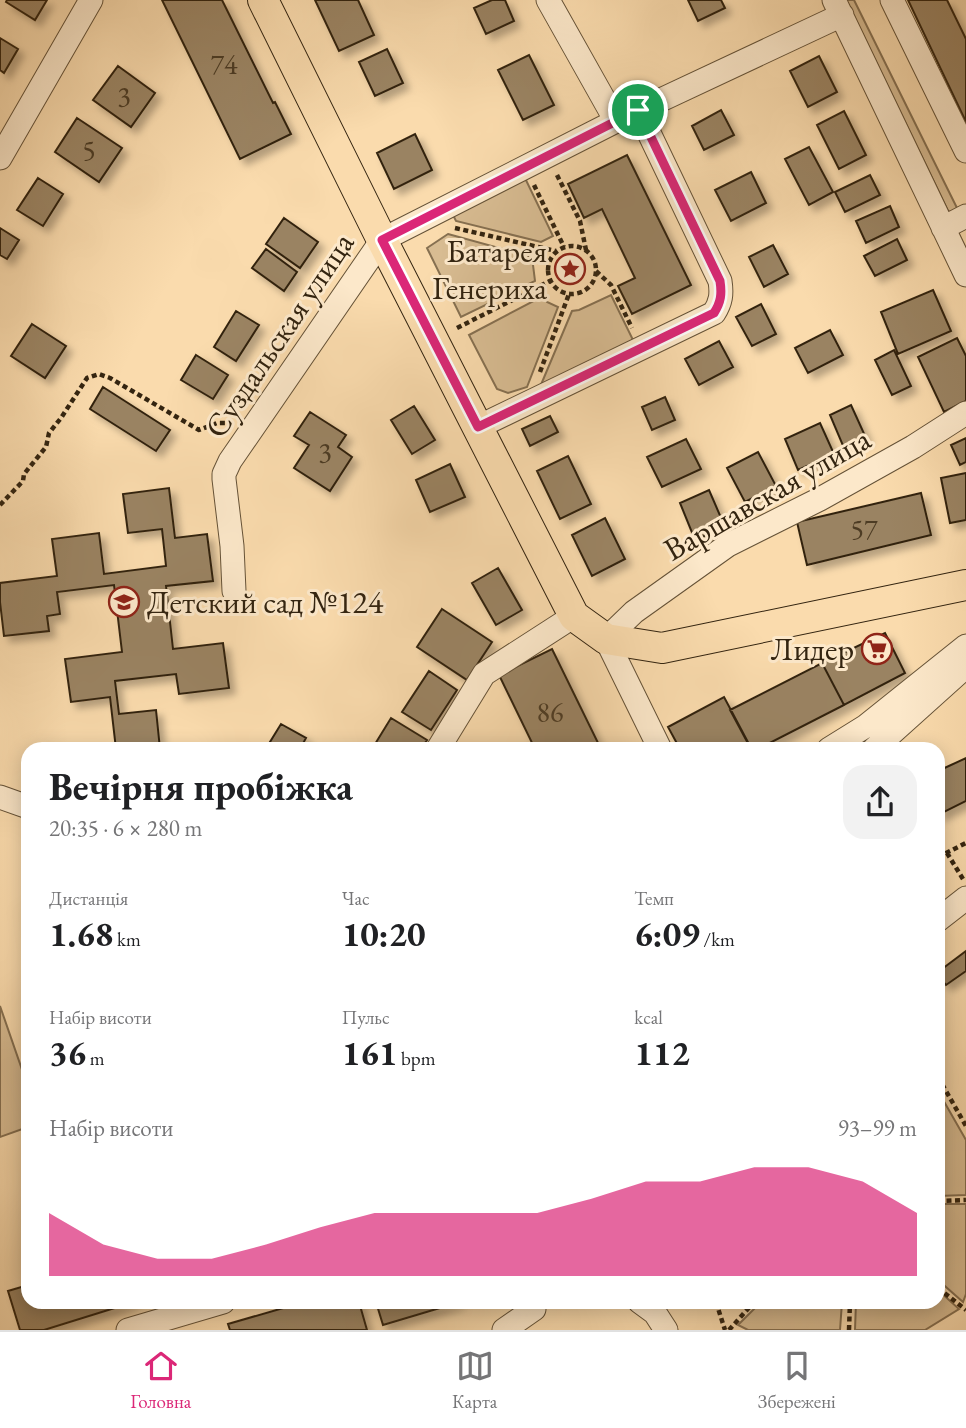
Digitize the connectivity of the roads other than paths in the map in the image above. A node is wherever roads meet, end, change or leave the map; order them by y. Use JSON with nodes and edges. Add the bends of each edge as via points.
{"nodes":[{"id":1,"x":91,"y":0,"type":"edge"},
{"id":2,"x":263,"y":0,"type":"edge"},
{"id":3,"x":548,"y":0,"type":"edge"},
{"id":4,"x":892,"y":0,"type":"edge"},
{"id":5,"x":838,"y":7,"type":"edge"},
{"id":6,"x":638,"y":110,"type":"junction"},
{"id":7,"x":616,"y":121,"type":"junction"},
{"id":8,"x":966,"y":151,"type":"edge"},
{"id":9,"x":0,"y":158,"type":"edge"},
{"id":10,"x":966,"y":216,"type":"edge"},
{"id":11,"x":943,"y":228,"type":"junction"},
{"id":12,"x":382,"y":240,"type":"junction"},
{"id":13,"x":966,"y":275,"type":"edge"},
{"id":14,"x":966,"y":412,"type":"edge"},
{"id":15,"x":478,"y":427,"type":"junction"},
{"id":16,"x":966,"y":585,"type":"edge"},
{"id":17,"x":234,"y":591,"type":"dead end"},
{"id":18,"x":574,"y":616,"type":"junction"},
{"id":19,"x":606,"y":639,"type":"junction"},
{"id":20,"x":966,"y":646,"type":"edge"},
{"id":21,"x":966,"y":664,"type":"edge"},
{"id":22,"x":442,"y":742,"type":"edge"},
{"id":23,"x":657,"y":742,"type":"edge"},
{"id":24,"x":840,"y":742,"type":"edge"},
{"id":25,"x":882,"y":742,"type":"edge"},
{"id":26,"x":0,"y":797,"type":"edge"},
{"id":27,"x":21,"y":804,"type":"edge"},
{"id":28,"x":966,"y":898,"type":"edge"},
{"id":29,"x":945,"y":914,"type":"edge"},
{"id":30,"x":199,"y":1309,"type":"edge"},
{"id":31,"x":650,"y":1309,"type":"edge"},
{"id":32,"x":533,"y":1314,"type":"edge"},
{"id":33,"x":128,"y":1330,"type":"edge"},
{"id":34,"x":504,"y":1330,"type":"edge"},
{"id":35,"x":666,"y":1330,"type":"edge"}],
"edges":[{"from":1,"to":9,"type":"street"},
{"from":2,"to":12,"type":"main road"},
{"from":3,"to":7,"type":"street"},
{"from":4,"to":8,"type":"street"},
{"from":5,"to":6,"type":"street"},
{"from":5,"to":11,"type":"street"},
{"from":6,"to":7,"type":"street"},
{"from":6,"to":15,"type":"street","via":[[720,281],[719,304],[714,313]]},
{"from":7,"to":12,"type":"street"},
{"from":10,"to":11,"type":"street"},
{"from":11,"to":13,"type":"street"},
{"from":12,"to":15,"type":"main road"},
{"from":12,"to":17,"type":"street","name":"Суздальская улица","via":[[224,474]]},
{"from":14,"to":19,"type":"street","name":"Варшавская улица","via":[[820,499],[728,545],[634,612]]},
{"from":15,"to":18,"type":"main road"},
{"from":16,"to":19,"type":"main road","via":[[662,648]]},
{"from":18,"to":19,"type":"main road"},
{"from":18,"to":22,"type":"street","via":[[485,674]]},
{"from":19,"to":23,"type":"street"},
{"from":20,"to":24,"type":"street"},
{"from":21,"to":25,"type":"street"},
{"from":26,"to":27,"type":"street"},
{"from":28,"to":29,"type":"street"},
{"from":30,"to":33,"type":"street"},
{"from":31,"to":35,"type":"street"},
{"from":32,"to":34,"type":"street"}]}
